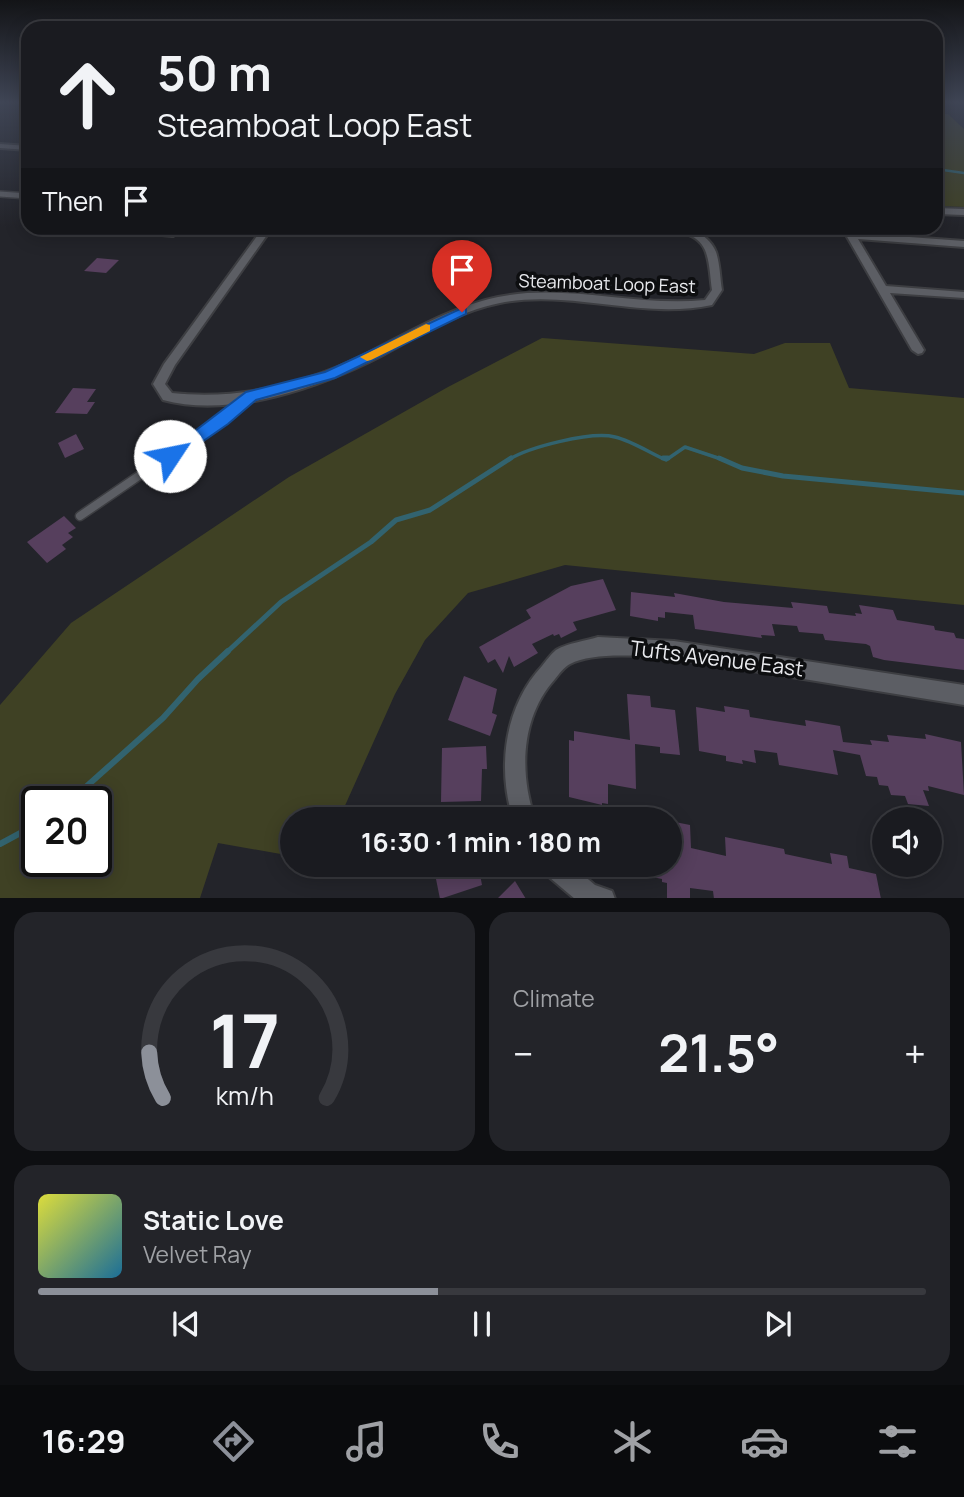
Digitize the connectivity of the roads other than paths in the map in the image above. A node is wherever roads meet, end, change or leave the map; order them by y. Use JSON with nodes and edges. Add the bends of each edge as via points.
{"nodes":[{"id":1,"x":0,"y":146,"type":"edge"},
{"id":2,"x":21,"y":148,"type":"edge"},
{"id":3,"x":0,"y":194,"type":"edge"},
{"id":4,"x":21,"y":196,"type":"edge"},
{"id":5,"x":943,"y":211,"type":"edge"},
{"id":6,"x":964,"y":212,"type":"edge"},
{"id":7,"x":262,"y":235,"type":"edge"},
{"id":8,"x":696,"y":235,"type":"edge"},
{"id":9,"x":852,"y":235,"type":"edge"},
{"id":10,"x":878,"y":235,"type":"edge"},
{"id":11,"x":964,"y":244,"type":"edge"},
{"id":12,"x":883,"y":289,"type":"junction"},
{"id":13,"x":964,"y":295,"type":"edge"},
{"id":14,"x":918,"y":350,"type":"dead end"},
{"id":15,"x":251,"y":396,"type":"junction"},
{"id":16,"x":80,"y":516,"type":"dead end"},
{"id":17,"x":964,"y":695,"type":"edge"},
{"id":18,"x":520,"y":807,"type":"edge"},
{"id":19,"x":567,"y":877,"type":"edge"},
{"id":20,"x":604,"y":898,"type":"edge"}],
"edges":[{"from":1,"to":2,"type":"street"},
{"from":3,"to":4,"type":"lane"},
{"from":5,"to":6,"type":"street"},
{"from":7,"to":15,"type":"street","name":"Steamboat Loop East","via":[[159,384],[168,397],[198,401]]},
{"from":8,"to":15,"type":"street","name":"Steamboat Loop East","via":[[710,250],[717,290],[708,303],[685,307],[565,297],[510,298],[462,312],[330,375]]},
{"from":9,"to":12,"type":"street"},
{"from":10,"to":11,"type":"street"},
{"from":12,"to":13,"type":"street"},
{"from":12,"to":14,"type":"street"},
{"from":15,"to":16,"type":"lane"},
{"from":17,"to":18,"type":"street","name":"Tufts Avenue East","via":[[674,650],[598,646],[562,657],[538,684],[523,713],[515,747]]},
{"from":19,"to":20,"type":"street","via":[[589,895]]}]}
